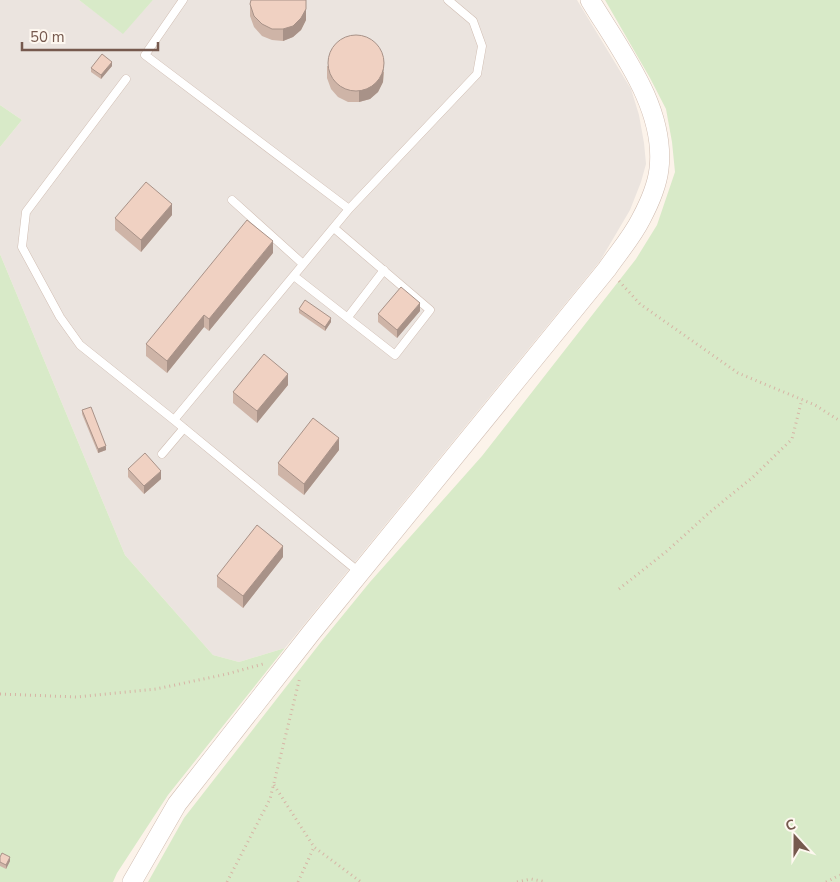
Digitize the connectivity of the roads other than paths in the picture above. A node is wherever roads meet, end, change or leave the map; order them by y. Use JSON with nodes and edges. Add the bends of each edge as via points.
{"nodes":[{"id":1,"x":183,"y":0,"type":"edge"},
{"id":2,"x":448,"y":0,"type":"edge"},
{"id":3,"x":590,"y":0,"type":"edge"},
{"id":4,"x":126,"y":79,"type":"dead end"},
{"id":5,"x":232,"y":200,"type":"dead end"},
{"id":6,"x":349,"y":209,"type":"junction"},
{"id":7,"x":334,"y":228,"type":"junction"},
{"id":8,"x":303,"y":264,"type":"junction"},
{"id":9,"x":384,"y":270,"type":"junction"},
{"id":10,"x":294,"y":276,"type":"junction"},
{"id":11,"x":348,"y":317,"type":"junction"},
{"id":12,"x":174,"y":420,"type":"junction"},
{"id":13,"x":184,"y":428,"type":"junction"},
{"id":14,"x":162,"y":454,"type":"dead end"},
{"id":15,"x":360,"y":573,"type":"junction"},
{"id":16,"x":132,"y":882,"type":"edge"}],
"edges":[{"from":1,"to":6,"type":"lane","via":[[145,55]]},
{"from":2,"to":6,"type":"lane","via":[[474,21],[482,46],[476,74]]},
{"from":3,"to":15,"type":"street","via":[[641,85],[654,115],[659,170],[653,193],[640,221],[607,269]]},
{"from":4,"to":12,"type":"lane","via":[[26,212],[22,247],[60,317],[80,345]]},
{"from":5,"to":8,"type":"lane"},
{"from":6,"to":7,"type":"lane"},
{"from":7,"to":8,"type":"lane"},
{"from":7,"to":9,"type":"lane"},
{"from":8,"to":10,"type":"lane"},
{"from":9,"to":11,"type":"lane"},
{"from":9,"to":11,"type":"lane","via":[[430,310],[425,317],[395,354]]},
{"from":10,"to":11,"type":"lane"},
{"from":10,"to":12,"type":"lane"},
{"from":12,"to":13,"type":"lane"},
{"from":13,"to":14,"type":"lane"},
{"from":13,"to":15,"type":"lane"},
{"from":15,"to":16,"type":"street","via":[[177,804]]}]}
